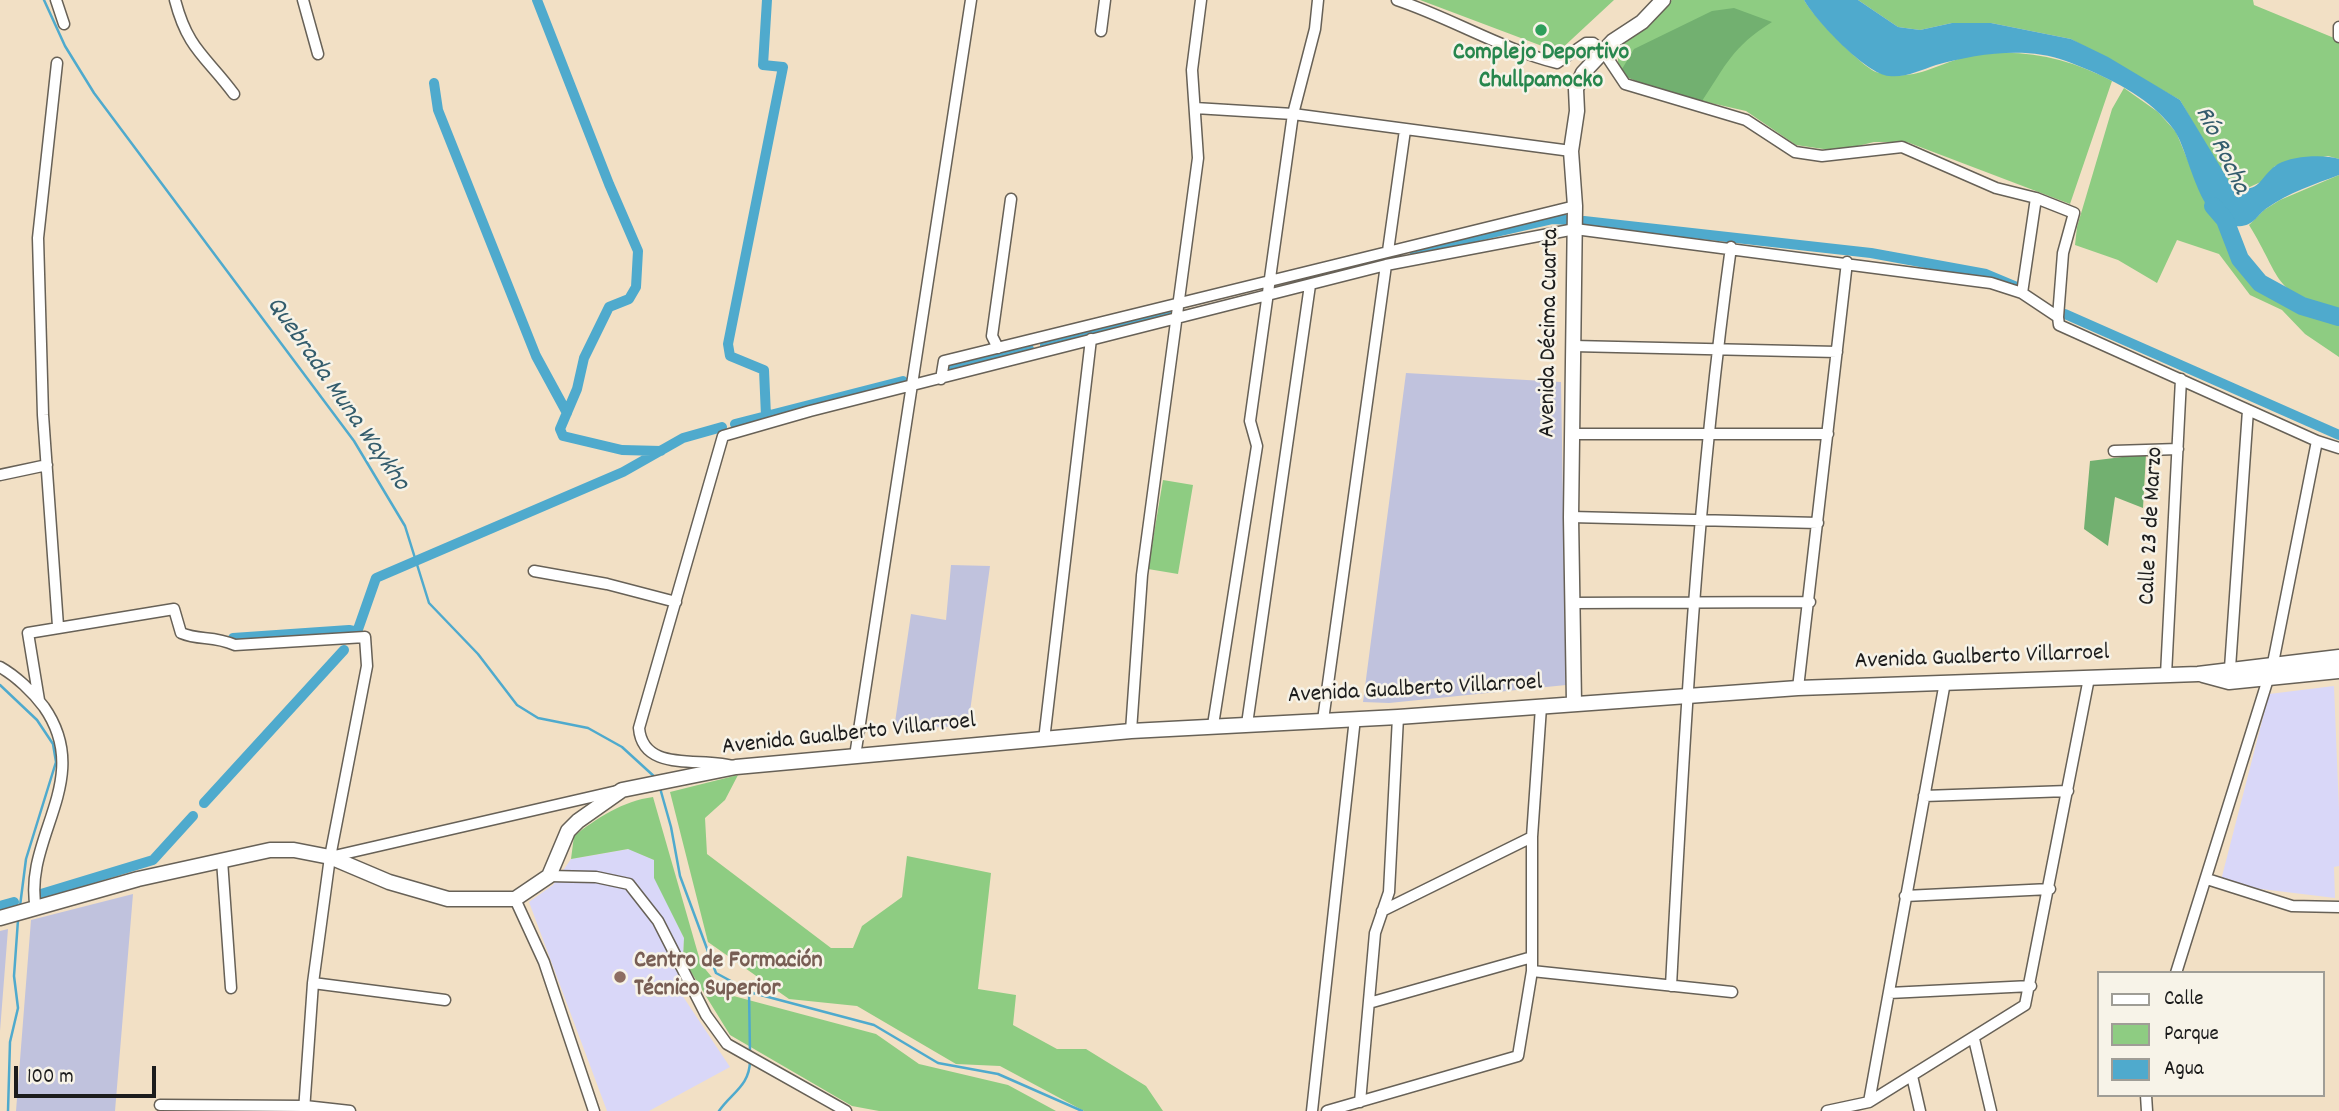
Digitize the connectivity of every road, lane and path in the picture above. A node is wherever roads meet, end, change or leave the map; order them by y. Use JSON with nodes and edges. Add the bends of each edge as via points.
{"nodes":[{"id":1,"x":56,"y":0,"type":"edge"},
{"id":2,"x":175,"y":0,"type":"edge"},
{"id":3,"x":303,"y":0,"type":"edge"},
{"id":4,"x":971,"y":0,"type":"edge"},
{"id":5,"x":1105,"y":0,"type":"edge"},
{"id":6,"x":1201,"y":0,"type":"edge"},
{"id":7,"x":1318,"y":0,"type":"edge"},
{"id":8,"x":1397,"y":0,"type":"edge"},
{"id":9,"x":1662,"y":0,"type":"edge"},
{"id":10,"x":64,"y":24,"type":"dead end"},
{"id":11,"x":2339,"y":27,"type":"edge"},
{"id":12,"x":1101,"y":31,"type":"dead end"},
{"id":13,"x":2339,"y":37,"type":"edge"},
{"id":14,"x":1603,"y":51,"type":"junction"},
{"id":15,"x":318,"y":54,"type":"dead end"},
{"id":16,"x":57,"y":63,"type":"dead end"},
{"id":17,"x":234,"y":94,"type":"dead end"},
{"id":18,"x":1195,"y":108,"type":"junction"},
{"id":19,"x":1293,"y":114,"type":"junction"},
{"id":20,"x":1405,"y":130,"type":"junction"},
{"id":21,"x":1571,"y":150,"type":"junction"},
{"id":22,"x":2036,"y":198,"type":"junction"},
{"id":23,"x":1011,"y":199,"type":"dead end"},
{"id":24,"x":1575,"y":206,"type":"junction"},
{"id":25,"x":1575,"y":229,"type":"junction"},
{"id":26,"x":1731,"y":247,"type":"junction"},
{"id":27,"x":1388,"y":250,"type":"junction"},
{"id":28,"x":1847,"y":262,"type":"junction"},
{"id":29,"x":1386,"y":265,"type":"junction"},
{"id":30,"x":1270,"y":282,"type":"junction"},
{"id":31,"x":1310,"y":285,"type":"junction"},
{"id":32,"x":2022,"y":293,"type":"junction"},
{"id":33,"x":1269,"y":295,"type":"junction"},
{"id":34,"x":1179,"y":304,"type":"junction"},
{"id":35,"x":1175,"y":317,"type":"junction"},
{"id":36,"x":2058,"y":317,"type":"junction"},
{"id":37,"x":1091,"y":339,"type":"junction"},
{"id":38,"x":1573,"y":346,"type":"junction"},
{"id":39,"x":998,"y":348,"type":"junction"},
{"id":40,"x":1717,"y":351,"type":"junction"},
{"id":41,"x":1837,"y":352,"type":"junction"},
{"id":42,"x":941,"y":379,"type":"junction"},
{"id":43,"x":2181,"y":379,"type":"junction"},
{"id":44,"x":914,"y":386,"type":"junction"},
{"id":45,"x":2248,"y":410,"type":"junction"},
{"id":46,"x":1572,"y":434,"type":"junction"},
{"id":47,"x":1828,"y":434,"type":"junction"},
{"id":48,"x":1711,"y":435,"type":"junction"},
{"id":49,"x":2317,"y":441,"type":"junction"},
{"id":50,"x":2339,"y":448,"type":"edge"},
{"id":51,"x":2178,"y":449,"type":"junction"},
{"id":52,"x":2114,"y":451,"type":"dead end"},
{"id":53,"x":47,"y":465,"type":"junction"},
{"id":54,"x":0,"y":475,"type":"edge"},
{"id":55,"x":1571,"y":517,"type":"junction"},
{"id":56,"x":1703,"y":520,"type":"junction"},
{"id":57,"x":1818,"y":523,"type":"junction"},
{"id":58,"x":534,"y":571,"type":"dead end"},
{"id":59,"x":676,"y":602,"type":"junction"},
{"id":60,"x":1693,"y":602,"type":"junction"},
{"id":61,"x":1810,"y":602,"type":"junction"},
{"id":62,"x":1572,"y":603,"type":"junction"},
{"id":63,"x":58,"y":626,"type":"junction"},
{"id":64,"x":2339,"y":657,"type":"edge"},
{"id":65,"x":2273,"y":663,"type":"junction"},
{"id":66,"x":0,"y":667,"type":"edge"},
{"id":67,"x":2230,"y":668,"type":"junction"},
{"id":68,"x":2339,"y":671,"type":"edge"},
{"id":69,"x":2198,"y":674,"type":"junction"},
{"id":70,"x":2166,"y":675,"type":"junction"},
{"id":71,"x":2089,"y":678,"type":"junction"},
{"id":72,"x":2267,"y":679,"type":"junction"},
{"id":73,"x":1945,"y":682,"type":"junction"},
{"id":74,"x":1798,"y":688,"type":"junction"},
{"id":75,"x":1686,"y":695,"type":"junction"},
{"id":76,"x":39,"y":700,"type":"junction"},
{"id":77,"x":1574,"y":703,"type":"junction"},
{"id":78,"x":1541,"y":707,"type":"junction"},
{"id":79,"x":1398,"y":717,"type":"junction"},
{"id":80,"x":1355,"y":718,"type":"junction"},
{"id":81,"x":1323,"y":720,"type":"junction"},
{"id":82,"x":1247,"y":724,"type":"junction"},
{"id":83,"x":1213,"y":725,"type":"junction"},
{"id":84,"x":1131,"y":731,"type":"junction"},
{"id":85,"x":1044,"y":740,"type":"junction"},
{"id":86,"x":855,"y":756,"type":"junction"},
{"id":87,"x":736,"y":767,"type":"junction"},
{"id":88,"x":622,"y":790,"type":"junction"},
{"id":89,"x":2068,"y":791,"type":"junction"},
{"id":90,"x":1924,"y":796,"type":"junction"},
{"id":91,"x":1532,"y":837,"type":"junction"},
{"id":92,"x":330,"y":857,"type":"junction"},
{"id":93,"x":222,"y":860,"type":"junction"},
{"id":94,"x":549,"y":876,"type":"junction"},
{"id":95,"x":2207,"y":878,"type":"junction"},
{"id":96,"x":2050,"y":889,"type":"junction"},
{"id":97,"x":1905,"y":896,"type":"junction"},
{"id":98,"x":515,"y":899,"type":"junction"},
{"id":99,"x":2339,"y":907,"type":"edge"},
{"id":100,"x":33,"y":910,"type":"junction"},
{"id":101,"x":1382,"y":911,"type":"junction"},
{"id":102,"x":4,"y":917,"type":"edge"},
{"id":103,"x":1532,"y":957,"type":"junction"},
{"id":104,"x":1532,"y":971,"type":"junction"},
{"id":105,"x":2177,"y":971,"type":"edge"},
{"id":106,"x":313,"y":983,"type":"junction"},
{"id":107,"x":1671,"y":986,"type":"junction"},
{"id":108,"x":2031,"y":986,"type":"junction"},
{"id":109,"x":231,"y":988,"type":"dead end"},
{"id":110,"x":1732,"y":992,"type":"dead end"},
{"id":111,"x":1889,"y":993,"type":"junction"},
{"id":112,"x":445,"y":1000,"type":"dead end"},
{"id":113,"x":1369,"y":1003,"type":"junction"},
{"id":114,"x":1974,"y":1039,"type":"junction"},
{"id":115,"x":1912,"y":1076,"type":"junction"},
{"id":116,"x":1360,"y":1102,"type":"junction"},
{"id":117,"x":1869,"y":1102,"type":"junction"},
{"id":118,"x":160,"y":1105,"type":"dead end"},
{"id":119,"x":1851,"y":1108,"type":"edge"},
{"id":120,"x":304,"y":1109,"type":"edge"},
{"id":121,"x":839,"y":1109,"type":"edge"},
{"id":122,"x":350,"y":1111,"type":"edge"},
{"id":123,"x":594,"y":1111,"type":"edge"},
{"id":124,"x":1312,"y":1111,"type":"edge"},
{"id":125,"x":1327,"y":1111,"type":"edge"},
{"id":126,"x":1827,"y":1111,"type":"edge"},
{"id":127,"x":1920,"y":1111,"type":"edge"},
{"id":128,"x":1991,"y":1111,"type":"edge"}],
"edges":[{"from":1,"to":10,"type":"street"},
{"from":2,"to":17,"type":"street","via":[[183,30]]},
{"from":3,"to":15,"type":"street"},
{"from":4,"to":44,"type":"street"},
{"from":5,"to":12,"type":"street"},
{"from":6,"to":18,"type":"street","via":[[1192,70]]},
{"from":7,"to":19,"type":"street"},
{"from":8,"to":14,"type":"street","via":[[1557,63],[1586,43]]},
{"from":9,"to":14,"type":"main road","name":"Avenida Décima Cuarta","via":[[1642,22]]},
{"from":11,"to":13,"type":"street"},
{"from":14,"to":21,"type":"main road","name":"Avenida Décima Cuarta","via":[[1583,73],[1576,89]]},
{"from":14,"to":22,"type":"street","via":[[1625,84],[1746,120],[1795,152],[1822,156],[1902,147],[1996,188]]},
{"from":16,"to":53,"type":"street","via":[[38,238]]},
{"from":18,"to":19,"type":"street"},
{"from":18,"to":34,"type":"street","via":[[1198,158]]},
{"from":19,"to":20,"type":"street"},
{"from":19,"to":30,"type":"street"},
{"from":20,"to":21,"type":"street"},
{"from":20,"to":27,"type":"street"},
{"from":21,"to":24,"type":"main road","name":"Avenida Décima Cuarta"},
{"from":22,"to":32,"type":"street"},
{"from":22,"to":36,"type":"street","via":[[2074,213],[2063,253]]},
{"from":23,"to":39,"type":"street","via":[[992,336]]},
{"from":24,"to":25,"type":"main road","name":"Avenida Décima Cuarta"},
{"from":24,"to":27,"type":"street"},
{"from":25,"to":26,"type":"street"},
{"from":25,"to":29,"type":"street"},
{"from":25,"to":38,"type":"main road","name":"Avenida Décima Cuarta"},
{"from":26,"to":28,"type":"street"},
{"from":26,"to":40,"type":"street"},
{"from":27,"to":30,"type":"street"},
{"from":28,"to":32,"type":"street","via":[[1991,283]]},
{"from":28,"to":41,"type":"street"},
{"from":29,"to":31,"type":"street"},
{"from":29,"to":81,"type":"street"},
{"from":30,"to":33,"type":"street"},
{"from":30,"to":34,"type":"street"},
{"from":31,"to":33,"type":"street"},
{"from":31,"to":82,"type":"street"},
{"from":32,"to":36,"type":"street"},
{"from":33,"to":35,"type":"street"},
{"from":33,"to":83,"type":"street","via":[[1250,421],[1257,446]]},
{"from":34,"to":35,"type":"street"},
{"from":34,"to":39,"type":"street"},
{"from":35,"to":37,"type":"street"},
{"from":35,"to":84,"type":"street","via":[[1142,575]]},
{"from":36,"to":43,"type":"street","via":[[2059,325]]},
{"from":37,"to":42,"type":"street"},
{"from":37,"to":85,"type":"street"},
{"from":38,"to":40,"type":"street"},
{"from":38,"to":46,"type":"main road","name":"Avenida Décima Cuarta"},
{"from":39,"to":42,"type":"street","via":[[944,362]]},
{"from":40,"to":41,"type":"street"},
{"from":40,"to":48,"type":"street"},
{"from":41,"to":47,"type":"street"},
{"from":42,"to":44,"type":"street"},
{"from":43,"to":45,"type":"street"},
{"from":43,"to":51,"type":"street","name":"Calle 23 de Marzo"},
{"from":44,"to":59,"type":"street","via":[[723,436]]},
{"from":44,"to":86,"type":"street"},
{"from":45,"to":49,"type":"street"},
{"from":45,"to":67,"type":"street"},
{"from":46,"to":48,"type":"street"},
{"from":46,"to":55,"type":"main road","name":"Avenida Décima Cuarta"},
{"from":47,"to":48,"type":"street"},
{"from":47,"to":57,"type":"street"},
{"from":48,"to":56,"type":"street"},
{"from":49,"to":50,"type":"street"},
{"from":49,"to":65,"type":"street"},
{"from":51,"to":52,"type":"street"},
{"from":51,"to":70,"type":"street","name":"Calle 23 de Marzo"},
{"from":53,"to":54,"type":"street"},
{"from":53,"to":63,"type":"street"},
{"from":55,"to":56,"type":"street"},
{"from":55,"to":62,"type":"main road","name":"Avenida Décima Cuarta"},
{"from":56,"to":57,"type":"street"},
{"from":56,"to":60,"type":"street"},
{"from":57,"to":61,"type":"street"},
{"from":58,"to":59,"type":"street"},
{"from":59,"to":87,"type":"street","via":[[639,728],[640,738],[652,755],[661,758],[717,761]]},
{"from":60,"to":61,"type":"street"},
{"from":60,"to":62,"type":"street"},
{"from":60,"to":75,"type":"street"},
{"from":61,"to":74,"type":"street"},
{"from":62,"to":77,"type":"main road","name":"Avenida Décima Cuarta"},
{"from":63,"to":76,"type":"street","via":[[28,633]]},
{"from":63,"to":92,"type":"street","via":[[174,609],[181,633],[192,638],[215,636],[235,645],[365,637],[367,666]]},
{"from":64,"to":65,"type":"main road","name":"Avenida Gualberto Villarroel"},
{"from":65,"to":67,"type":"main road","name":"Avenida Gualberto Villarroel"},
{"from":65,"to":72,"type":"street"},
{"from":66,"to":76,"type":"street"},
{"from":67,"to":69,"type":"main road","name":"Avenida Gualberto Villarroel"},
{"from":68,"to":72,"type":"main road","name":"Avenida Gualberto Villarroel"},
{"from":69,"to":70,"type":"main road","name":"Avenida Gualberto Villarroel"},
{"from":69,"to":72,"type":"main road","name":"Avenida Gualberto Villarroel","via":[[2229,682]]},
{"from":70,"to":71,"type":"main road","name":"Avenida Gualberto Villarroel"},
{"from":71,"to":73,"type":"main road","name":"Avenida Gualberto Villarroel"},
{"from":71,"to":89,"type":"street"},
{"from":72,"to":95,"type":"street"},
{"from":73,"to":74,"type":"main road","name":"Avenida Gualberto Villarroel"},
{"from":73,"to":90,"type":"street"},
{"from":74,"to":75,"type":"main road","name":"Avenida Gualberto Villarroel"},
{"from":75,"to":77,"type":"main road","name":"Avenida Gualberto Villarroel"},
{"from":75,"to":107,"type":"street"},
{"from":76,"to":100,"type":"street","via":[[60,739],[62,762],[60,794],[31,886]]},
{"from":77,"to":78,"type":"main road","name":"Avenida Gualberto Villarroel"},
{"from":78,"to":79,"type":"main road","name":"Avenida Gualberto Villarroel"},
{"from":78,"to":91,"type":"street"},
{"from":79,"to":80,"type":"main road","name":"Avenida Gualberto Villarroel"},
{"from":79,"to":101,"type":"street","via":[[1389,892]]},
{"from":80,"to":81,"type":"main road","name":"Avenida Gualberto Villarroel"},
{"from":80,"to":124,"type":"street"},
{"from":81,"to":82,"type":"main road","name":"Avenida Gualberto Villarroel"},
{"from":82,"to":83,"type":"main road","name":"Avenida Gualberto Villarroel"},
{"from":83,"to":84,"type":"main road","name":"Avenida Gualberto Villarroel"},
{"from":84,"to":85,"type":"main road","name":"Avenida Gualberto Villarroel"},
{"from":85,"to":86,"type":"main road","name":"Avenida Gualberto Villarroel"},
{"from":86,"to":87,"type":"main road","name":"Avenida Gualberto Villarroel"},
{"from":87,"to":88,"type":"main road","name":"Avenida Gualberto Villarroel"},
{"from":88,"to":92,"type":"street"},
{"from":88,"to":94,"type":"main road","via":[[568,831]]},
{"from":89,"to":90,"type":"street"},
{"from":89,"to":96,"type":"street"},
{"from":90,"to":97,"type":"street"},
{"from":91,"to":101,"type":"street"},
{"from":91,"to":103,"type":"street"},
{"from":92,"to":93,"type":"main road","via":[[281,849]]},
{"from":92,"to":98,"type":"main road","via":[[389,882],[447,899]]},
{"from":92,"to":106,"type":"street"},
{"from":93,"to":100,"type":"main road","via":[[138,878]]},
{"from":93,"to":109,"type":"street"},
{"from":94,"to":98,"type":"main road"},
{"from":94,"to":121,"type":"street","via":[[596,877],[629,884],[658,921],[706,1015],[727,1044]]},
{"from":95,"to":99,"type":"street","via":[[2292,906]]},
{"from":95,"to":105,"type":"street"},
{"from":96,"to":97,"type":"street"},
{"from":96,"to":108,"type":"street"},
{"from":97,"to":111,"type":"street"},
{"from":98,"to":123,"type":"street","via":[[544,962]]},
{"from":100,"to":102,"type":"main road"},
{"from":101,"to":113,"type":"street","via":[[1375,933]]},
{"from":103,"to":104,"type":"street"},
{"from":103,"to":113,"type":"street"},
{"from":104,"to":107,"type":"street"},
{"from":104,"to":116,"type":"street","via":[[1518,1056]]},
{"from":106,"to":112,"type":"street"},
{"from":106,"to":120,"type":"street"},
{"from":107,"to":110,"type":"street"},
{"from":108,"to":111,"type":"street"},
{"from":108,"to":114,"type":"street","via":[[2025,1005]]},
{"from":111,"to":117,"type":"street"},
{"from":113,"to":116,"type":"street"},
{"from":114,"to":115,"type":"street"},
{"from":114,"to":128,"type":"street"},
{"from":115,"to":117,"type":"street"},
{"from":115,"to":127,"type":"street"},
{"from":116,"to":125,"type":"street"},
{"from":117,"to":119,"type":"street"},
{"from":118,"to":120,"type":"street"},
{"from":119,"to":126,"type":"street"},
{"from":120,"to":122,"type":"street"}]}
